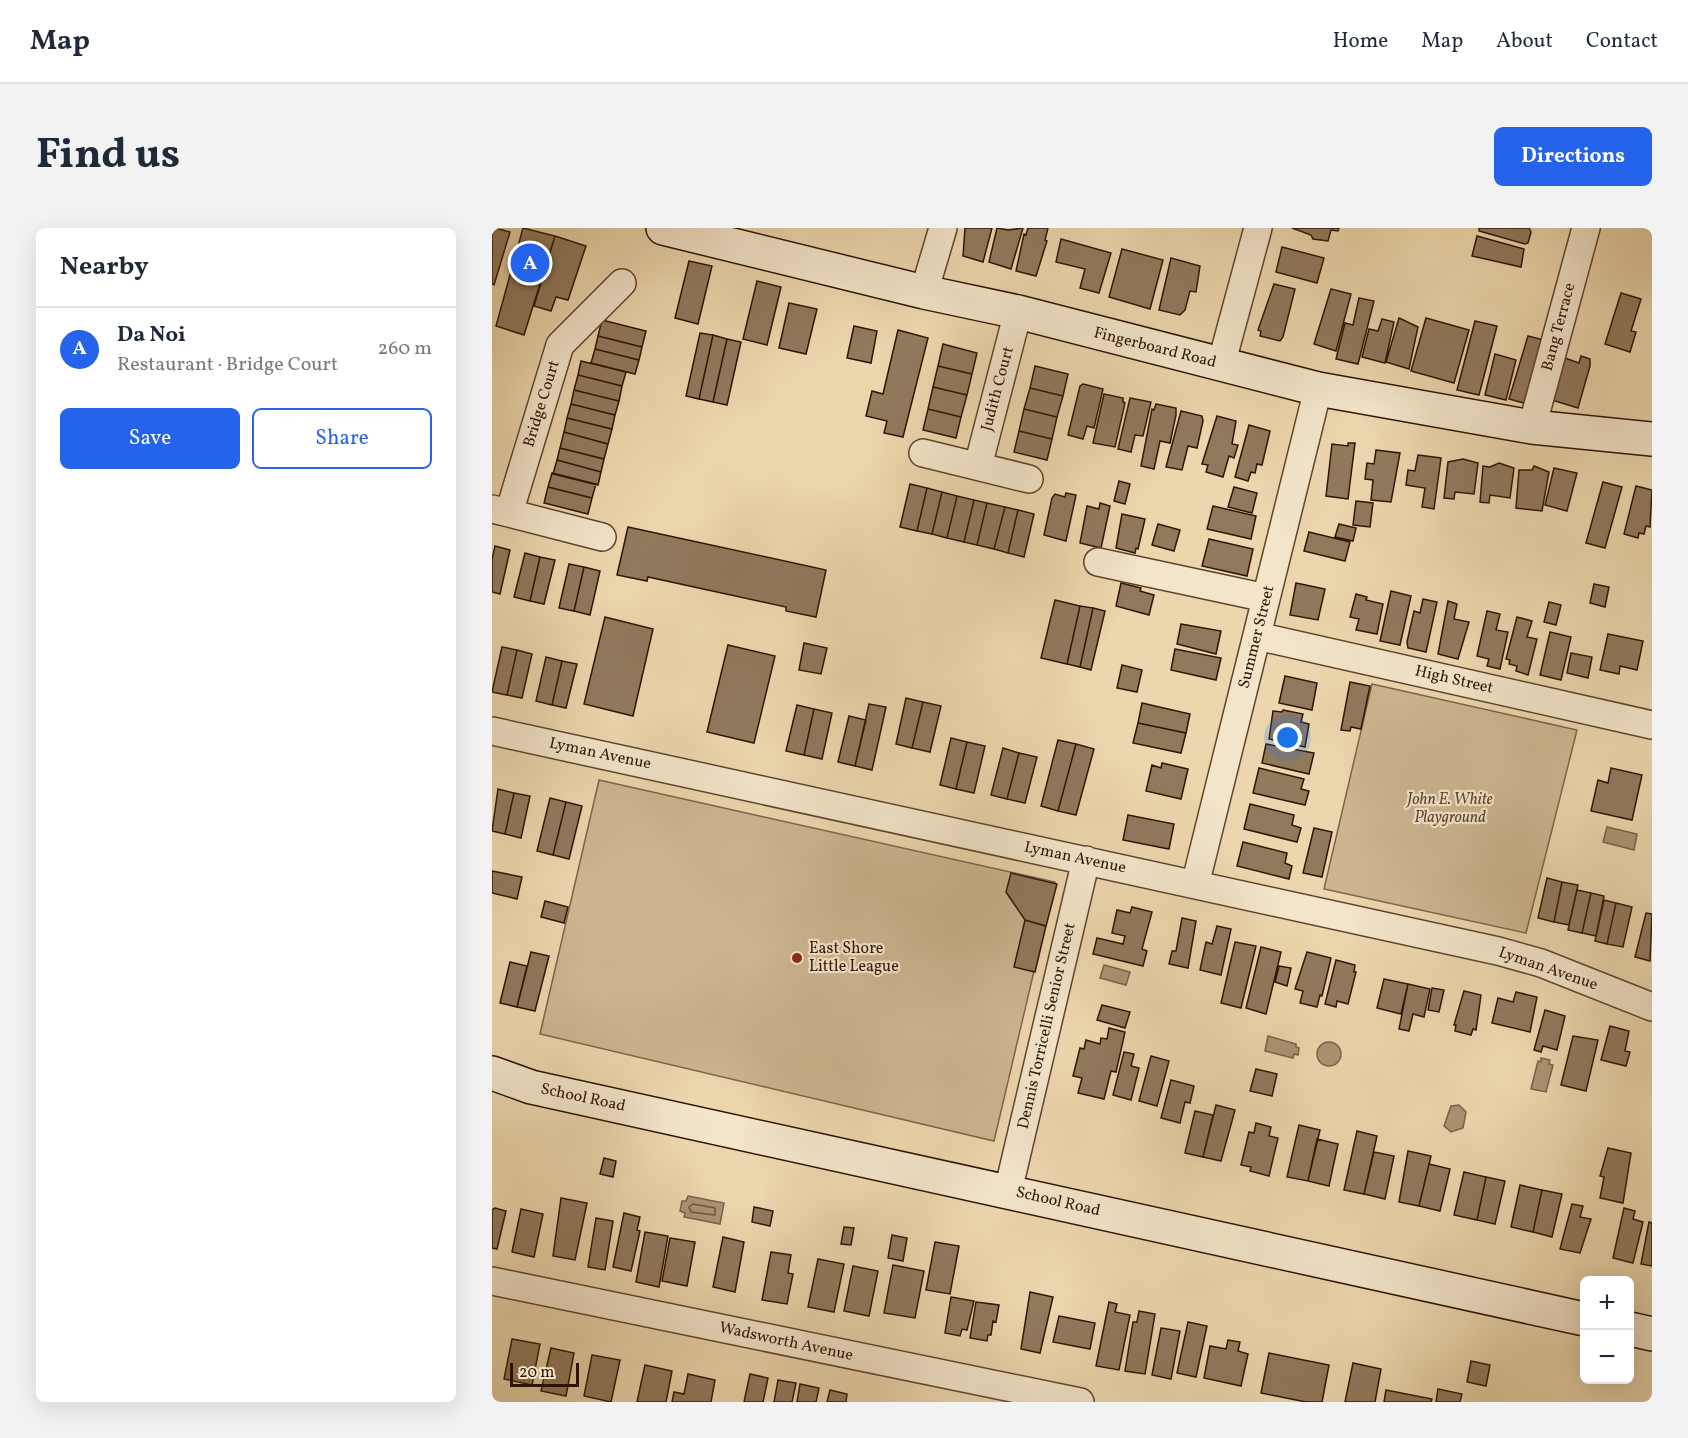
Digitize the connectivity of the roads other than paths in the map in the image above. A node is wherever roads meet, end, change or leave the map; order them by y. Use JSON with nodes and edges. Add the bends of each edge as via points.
{"nodes":[{"id":1,"x":663,"y":228,"type":"edge"},
{"id":2,"x":943,"y":228,"type":"edge"},
{"id":3,"x":1258,"y":228,"type":"edge"},
{"id":4,"x":1586,"y":228,"type":"edge"},
{"id":5,"x":622,"y":283,"type":"dead end"},
{"id":6,"x":924,"y":292,"type":"junction"},
{"id":7,"x":1018,"y":312,"type":"junction"},
{"id":8,"x":1221,"y":365,"type":"junction"},
{"id":9,"x":1318,"y":389,"type":"junction"},
{"id":10,"x":1532,"y":427,"type":"junction"},
{"id":11,"x":1652,"y":440,"type":"edge"},
{"id":12,"x":923,"y":453,"type":"dead end"},
{"id":13,"x":978,"y":466,"type":"junction"},
{"id":14,"x":1029,"y":479,"type":"dead end"},
{"id":15,"x":501,"y":511,"type":"edge"},
{"id":16,"x":602,"y":537,"type":"dead end"},
{"id":17,"x":1098,"y":562,"type":"dead end"},
{"id":18,"x":1266,"y":598,"type":"junction"},
{"id":19,"x":1257,"y":636,"type":"junction"},
{"id":20,"x":1652,"y":725,"type":"edge"},
{"id":21,"x":492,"y":731,"type":"edge"},
{"id":22,"x":1086,"y":860,"type":"junction"},
{"id":23,"x":1195,"y":885,"type":"junction"},
{"id":24,"x":1652,"y":1007,"type":"edge"},
{"id":25,"x":492,"y":1073,"type":"edge"},
{"id":26,"x":492,"y":1084,"type":"edge"},
{"id":27,"x":531,"y":1087,"type":"junction"},
{"id":28,"x":1008,"y":1191,"type":"junction"},
{"id":29,"x":492,"y":1281,"type":"edge"},
{"id":30,"x":1580,"y":1318,"type":"edge"},
{"id":31,"x":1634,"y":1330,"type":"edge"},
{"id":32,"x":1652,"y":1334,"type":"edge"},
{"id":33,"x":1080,"y":1402,"type":"edge"}],
"edges":[{"from":1,"to":6,"type":"main road","name":"Fingerboard Road"},
{"from":2,"to":6,"type":"street"},
{"from":3,"to":8,"type":"street"},
{"from":4,"to":10,"type":"street","name":"Bang Terrace"},
{"from":5,"to":15,"type":"street","name":"Bridge Court","via":[[560,345]]},
{"from":6,"to":7,"type":"main road","name":"Fingerboard Road"},
{"from":7,"to":8,"type":"main road","name":"Fingerboard Road"},
{"from":7,"to":13,"type":"street","name":"Judith Court"},
{"from":8,"to":9,"type":"main road","name":"Fingerboard Road"},
{"from":9,"to":10,"type":"main road","name":"Fingerboard Road"},
{"from":9,"to":18,"type":"street","name":"Summer Street"},
{"from":10,"to":11,"type":"main road","name":"Fingerboard Road"},
{"from":12,"to":13,"type":"street"},
{"from":13,"to":14,"type":"street"},
{"from":15,"to":16,"type":"street","name":"Bridge Court"},
{"from":17,"to":18,"type":"street"},
{"from":18,"to":19,"type":"street","name":"Summer Street"},
{"from":19,"to":20,"type":"street","name":"High Street"},
{"from":19,"to":23,"type":"street","name":"Summer Street"},
{"from":21,"to":22,"type":"street","name":"Lyman Avenue"},
{"from":22,"to":23,"type":"street","name":"Lyman Avenue"},
{"from":22,"to":28,"type":"street","name":"Dennis Torricelli Senior Street"},
{"from":23,"to":24,"type":"street","name":"Lyman Avenue","via":[[1498,951],[1541,963]]},
{"from":25,"to":27,"type":"main road","name":"School Road"},
{"from":26,"to":27,"type":"main road","name":"School Road"},
{"from":27,"to":28,"type":"main road","name":"School Road"},
{"from":28,"to":30,"type":"main road","name":"School Road"},
{"from":29,"to":33,"type":"street","name":"Wadsworth Avenue"},
{"from":31,"to":32,"type":"main road"}]}
